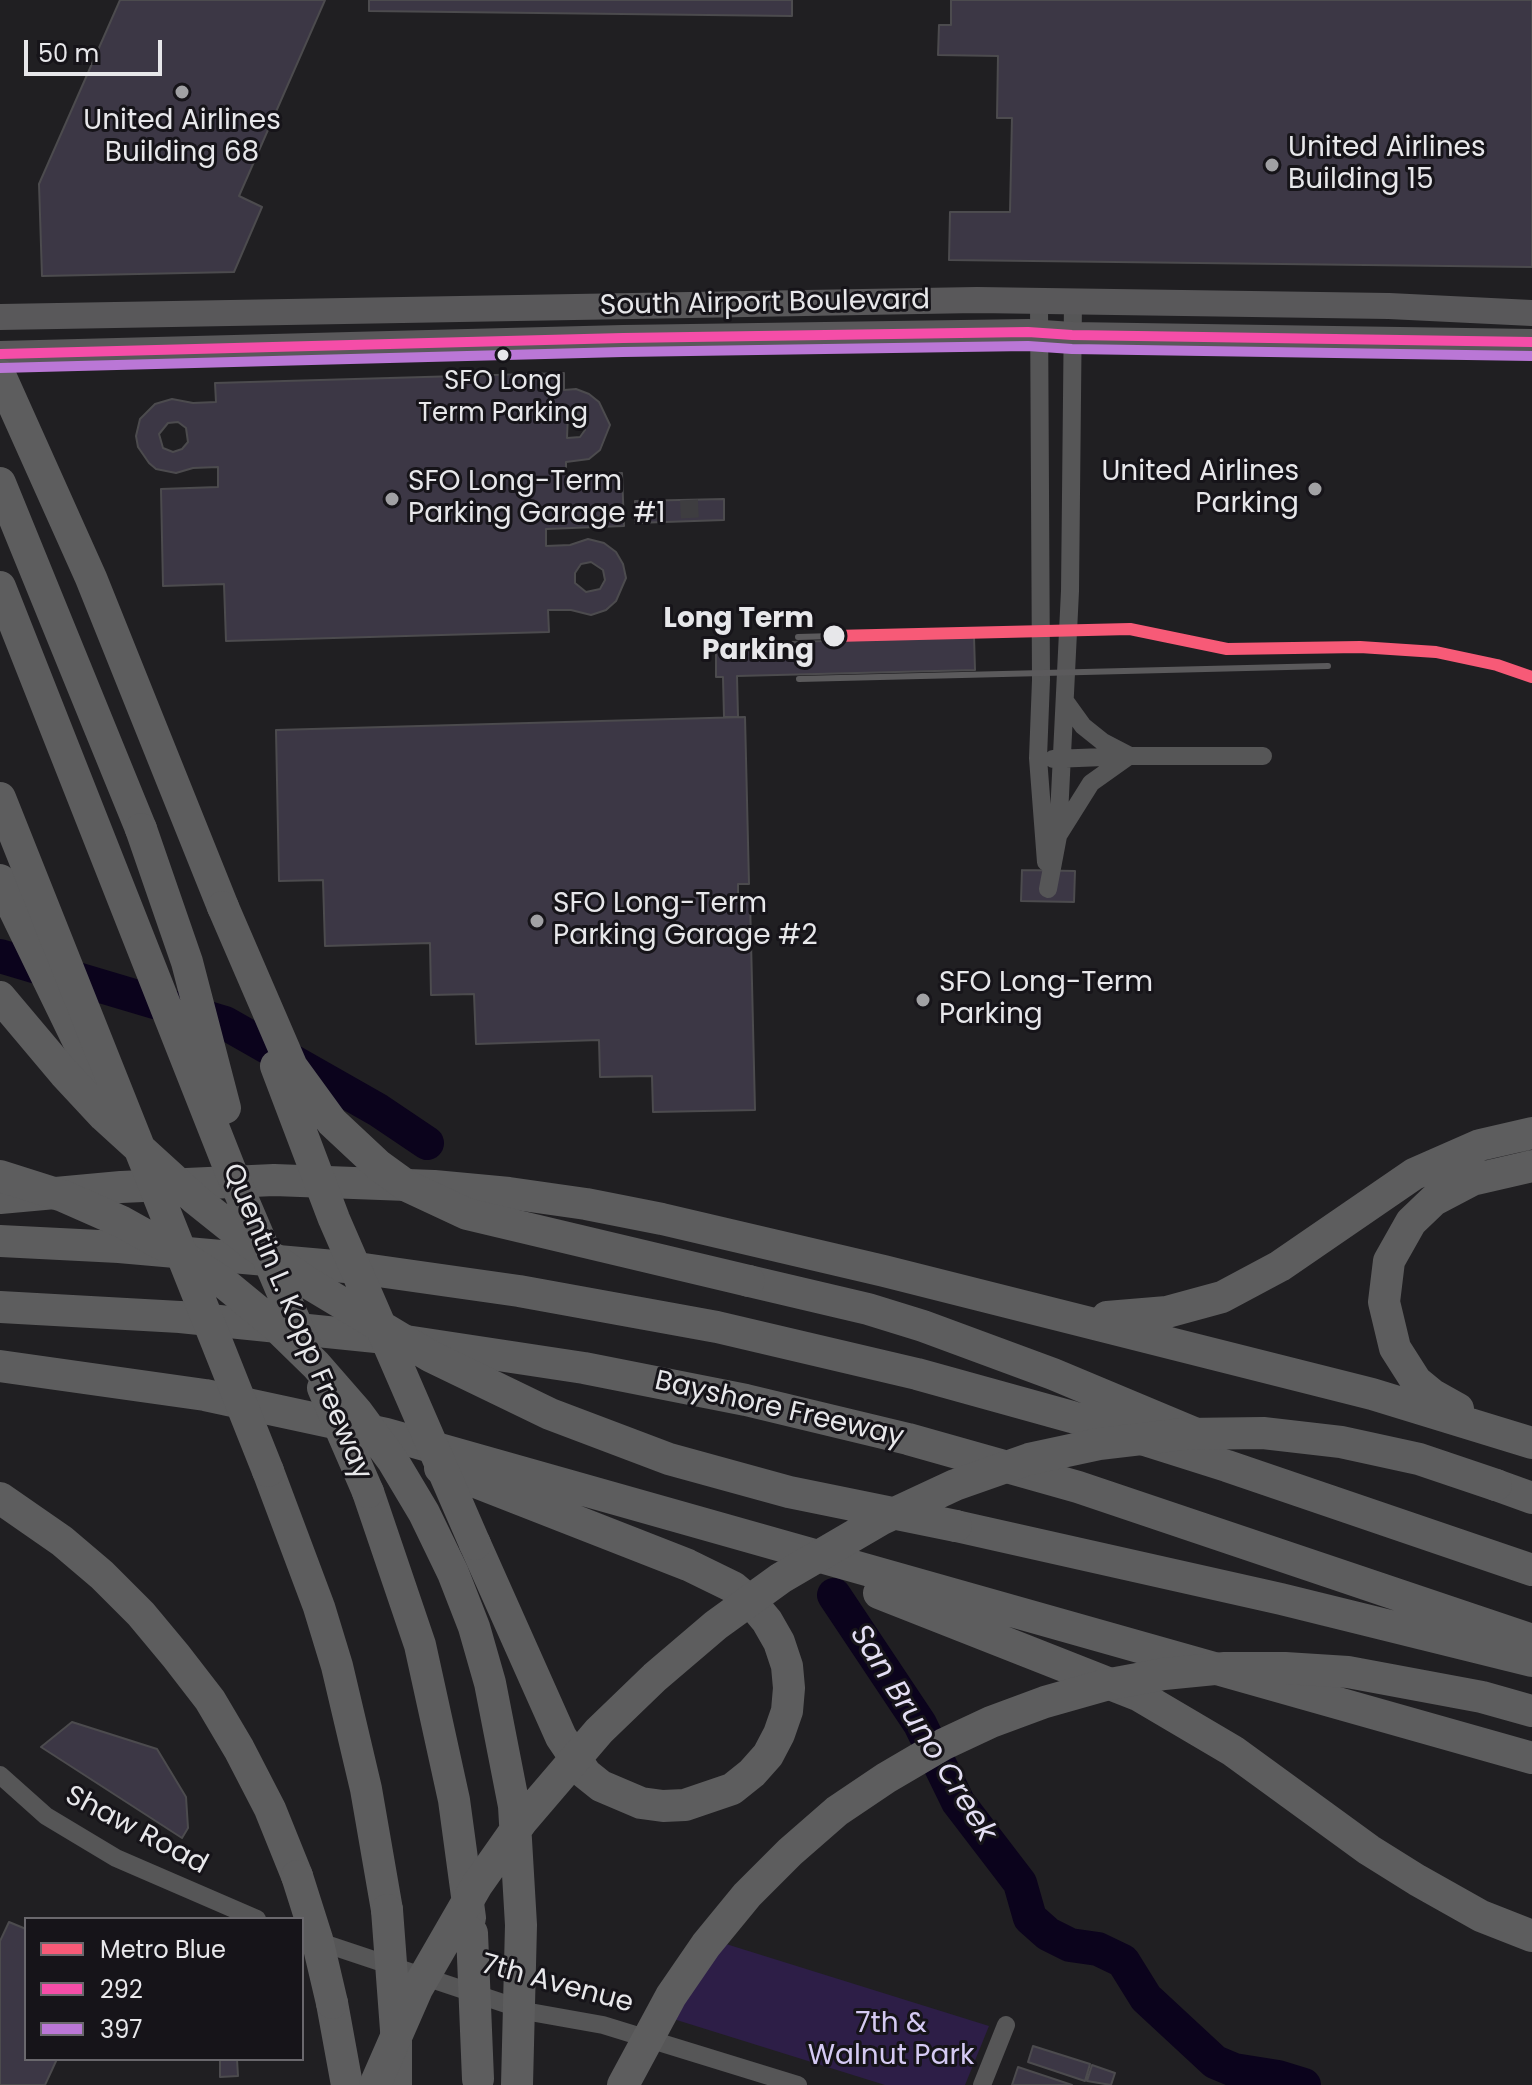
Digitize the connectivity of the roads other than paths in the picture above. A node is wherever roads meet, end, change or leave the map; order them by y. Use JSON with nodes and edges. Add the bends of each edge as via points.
{"nodes":[{"id":1,"x":1039,"y":301,"type":"junction"},
{"id":2,"x":1073,"y":301,"type":"junction"},
{"id":3,"x":1532,"y":313,"type":"edge"},
{"id":4,"x":0,"y":317,"type":"edge"},
{"id":5,"x":1039,"y":333,"type":"junction"},
{"id":6,"x":1072,"y":335,"type":"junction"},
{"id":7,"x":1532,"y":342,"type":"edge"},
{"id":8,"x":0,"y":354,"type":"edge"},
{"id":9,"x":0,"y":375,"type":"edge"},
{"id":10,"x":0,"y":483,"type":"edge"},
{"id":11,"x":0,"y":587,"type":"edge"},
{"id":12,"x":1065,"y":701,"type":"junction"},
{"id":13,"x":1129,"y":756,"type":"junction"},
{"id":14,"x":1263,"y":756,"type":"dead end"},
{"id":15,"x":1038,"y":758,"type":"junction"},
{"id":16,"x":1062,"y":759,"type":"junction"},
{"id":17,"x":0,"y":798,"type":"edge"},
{"id":18,"x":1058,"y":836,"type":"junction"},
{"id":19,"x":0,"y":880,"type":"edge"},
{"id":20,"x":223,"y":907,"type":"junction"},
{"id":21,"x":0,"y":997,"type":"edge"},
{"id":22,"x":1532,"y":1133,"type":"edge"},
{"id":23,"x":1532,"y":1166,"type":"edge"},
{"id":24,"x":0,"y":1176,"type":"edge"},
{"id":25,"x":0,"y":1198,"type":"edge"},
{"id":26,"x":245,"y":1205,"type":"junction"},
{"id":27,"x":0,"y":1241,"type":"edge"},
{"id":28,"x":962,"y":1291,"type":"junction"},
{"id":29,"x":0,"y":1307,"type":"edge"},
{"id":30,"x":217,"y":1345,"type":"junction"},
{"id":31,"x":0,"y":1366,"type":"edge"},
{"id":32,"x":144,"y":1386,"type":"junction"},
{"id":33,"x":1532,"y":1440,"type":"edge"},
{"id":34,"x":0,"y":1498,"type":"edge"},
{"id":35,"x":1532,"y":1498,"type":"edge"},
{"id":36,"x":1380,"y":1518,"type":"junction"},
{"id":37,"x":798,"y":1551,"type":"junction"},
{"id":38,"x":1532,"y":1570,"type":"edge"},
{"id":39,"x":1532,"y":1640,"type":"edge"},
{"id":40,"x":1532,"y":1661,"type":"edge"},
{"id":41,"x":1532,"y":1711,"type":"edge"},
{"id":42,"x":1532,"y":1758,"type":"edge"},
{"id":43,"x":0,"y":1775,"type":"edge"},
{"id":44,"x":252,"y":1917,"type":"edge"},
{"id":45,"x":1532,"y":1936,"type":"edge"},
{"id":46,"x":304,"y":1937,"type":"edge"},
{"id":47,"x":1006,"y":2025,"type":"dead end"},
{"id":48,"x":478,"y":2082,"type":"edge"},
{"id":49,"x":347,"y":2085,"type":"edge"},
{"id":50,"x":375,"y":2085,"type":"edge"},
{"id":51,"x":396,"y":2085,"type":"edge"},
{"id":52,"x":517,"y":2085,"type":"edge"},
{"id":53,"x":623,"y":2085,"type":"edge"},
{"id":54,"x":798,"y":2085,"type":"edge"},
{"id":55,"x":982,"y":2085,"type":"edge"}],
"edges":[{"from":1,"to":2,"type":"street","name":"South Airport Boulevard"},
{"from":1,"to":4,"type":"street","name":"South Airport Boulevard"},
{"from":1,"to":5,"type":"street"},
{"from":2,"to":3,"type":"street","name":"South Airport Boulevard"},
{"from":2,"to":6,"type":"street"},
{"from":5,"to":6,"type":"street","name":"South Airport Boulevard"},
{"from":5,"to":8,"type":"street","name":"South Airport Boulevard"},
{"from":5,"to":15,"type":"street"},
{"from":6,"to":7,"type":"street","name":"South Airport Boulevard"},
{"from":6,"to":12,"type":"street"},
{"from":9,"to":20,"type":"highway","via":[[91,578]]},
{"from":10,"to":26,"type":"highway","bridge":true,"via":[[141,829],[187,962],[241,1166]]},
{"from":11,"to":26,"type":"highway","name":"Quentin L. Kopp Freeway","bridge":true},
{"from":12,"to":13,"type":"street","via":[[1083,726]]},
{"from":12,"to":16,"type":"street"},
{"from":13,"to":14,"type":"street"},
{"from":13,"to":16,"type":"street"},
{"from":13,"to":18,"type":"street","via":[[1091,783]]},
{"from":15,"to":16,"type":"street"},
{"from":15,"to":18,"type":"street","via":[[1048,889]]},
{"from":16,"to":18,"type":"street"},
{"from":17,"to":30,"type":"highway","bridge":true},
{"from":19,"to":30,"type":"highway","bridge":true},
{"from":20,"to":32,"type":"highway","bridge":true,"via":[[306,1148],[361,1283],[475,1544],[561,1737],[586,1774],[601,1786],[663,1806],[685,1805],[732,1789],[768,1755],[787,1711],[787,1666],[767,1621],[733,1587],[688,1565],[407,1457],[290,1421]]},
{"from":20,"to":36,"type":"highway","bridge":true,"via":[[292,1067],[332,1122],[407,1186],[467,1214],[868,1309],[995,1352],[1171,1421]]},
{"from":21,"to":40,"type":"highway","bridge":true,"via":[[104,1116],[249,1242],[418,1349],[550,1414],[669,1459],[789,1492],[1296,1602]]},
{"from":22,"to":28,"type":"highway","via":[[1436,1162],[1280,1266],[1194,1306],[1141,1316],[1101,1316]]},
{"from":23,"to":33,"type":"highway","via":[[1472,1180],[1422,1211],[1395,1247],[1384,1302],[1395,1348],[1426,1389],[1458,1409]]},
{"from":24,"to":52,"type":"highway","bridge":true,"via":[[122,1222],[224,1283],[275,1325],[347,1400],[424,1513],[474,1627],[514,1806],[521,1925]]},
{"from":25,"to":28,"type":"highway","via":[[274,1180],[509,1193],[662,1219]]},
{"from":26,"to":48,"type":"highway","name":"Quentin L. Kopp Freeway","bridge":true,"via":[[368,1492],[420,1645],[456,1813],[472,1933]]},
{"from":27,"to":36,"type":"highway","via":[[318,1263],[480,1284],[690,1321],[996,1395]]},
{"from":28,"to":33,"type":"highway","via":[[1372,1394]]},
{"from":29,"to":39,"type":"highway","name":"Bayshore Freeway","via":[[373,1336],[584,1368],[759,1403],[1078,1487]]},
{"from":30,"to":51,"type":"highway","bridge":true,"via":[[337,1666],[387,1910]]},
{"from":31,"to":32,"type":"highway"},
{"from":32,"to":37,"type":"highway","via":[[386,1434]]},
{"from":34,"to":49,"type":"highway","bridge":true,"via":[[62,1541],[141,1614],[210,1700],[239,1749],[297,1876],[317,1939]]},
{"from":35,"to":50,"type":"highway","bridge":true,"via":[[1419,1459],[1341,1442],[1263,1433],[1184,1434],[1029,1459],[882,1519],[791,1572],[716,1625],[590,1741],[522,1821],[463,1908],[417,1989]]},
{"from":36,"to":38,"type":"highway"},
{"from":37,"to":42,"type":"highway"},
{"from":37,"to":45,"type":"highway","via":[[871,1590],[1138,1695],[1233,1751],[1417,1880],[1481,1916]]},
{"from":41,"to":53,"type":"highway","bridge":true,"via":[[1348,1672],[1225,1668],[1105,1685],[991,1722],[886,1778],[790,1852],[706,1945],[671,1996]]},
{"from":43,"to":44,"type":"street","name":"Shaw Road","via":[[46,1816],[116,1858]]},
{"from":46,"to":54,"type":"street","name":"7th Avenue","via":[[530,2012],[617,2029]]},
{"from":47,"to":55,"type":"street"}]}
